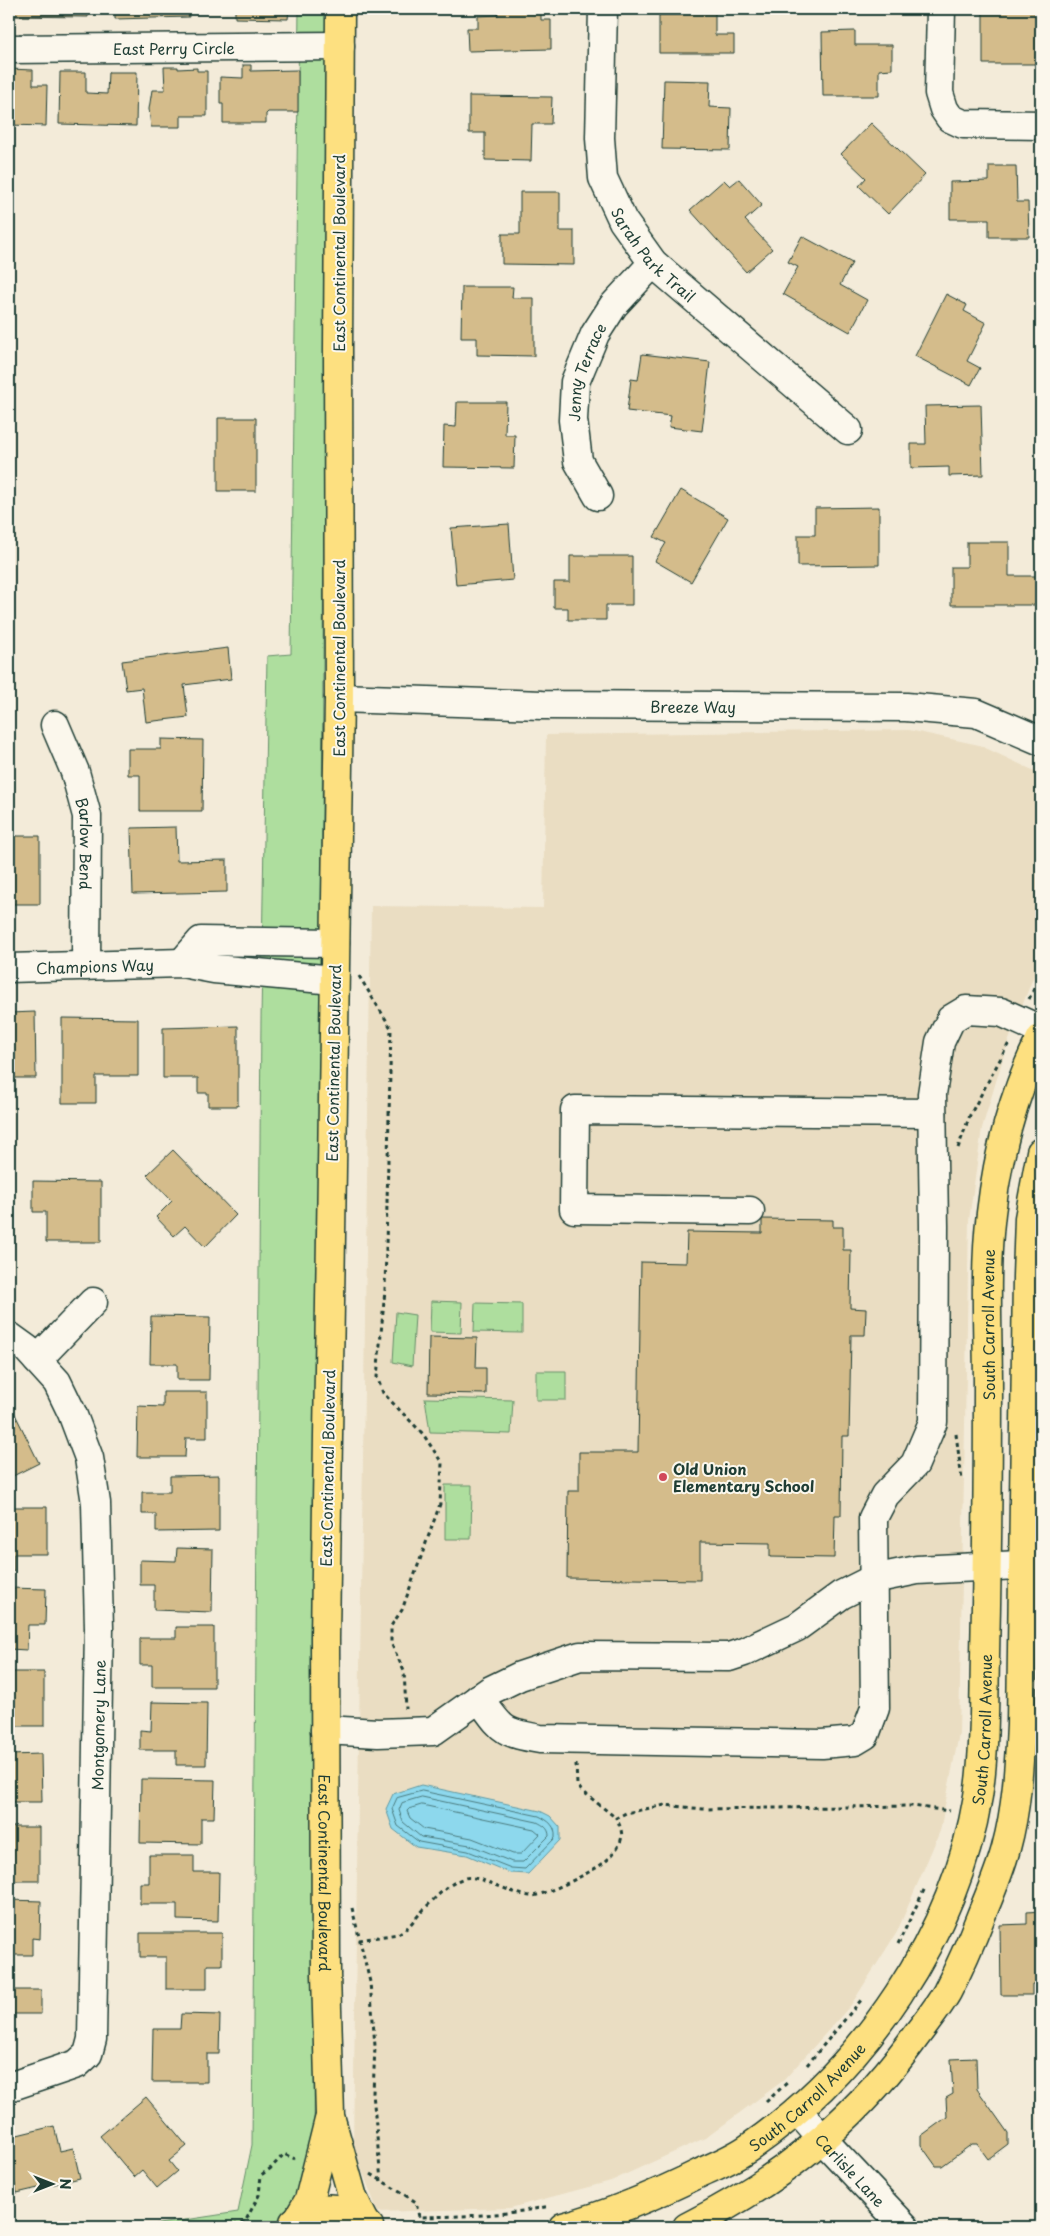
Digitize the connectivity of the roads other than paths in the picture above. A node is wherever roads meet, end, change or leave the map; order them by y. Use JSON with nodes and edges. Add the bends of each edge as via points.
{"nodes":[{"id":1,"x":340,"y":9,"type":"edge"},
{"id":2,"x":603,"y":9,"type":"edge"},
{"id":3,"x":941,"y":9,"type":"edge"},
{"id":4,"x":340,"y":46,"type":"junction"},
{"id":5,"x":9,"y":49,"type":"edge"},
{"id":6,"x":1041,"y":125,"type":"edge"},
{"id":7,"x":653,"y":263,"type":"junction"},
{"id":8,"x":848,"y":430,"type":"dead end"},
{"id":9,"x":598,"y":496,"type":"dead end"},
{"id":10,"x":339,"y":698,"type":"junction"},
{"id":11,"x":56,"y":725,"type":"dead end"},
{"id":12,"x":1041,"y":741,"type":"edge"},
{"id":13,"x":335,"y":944,"type":"junction"},
{"id":14,"x":182,"y":963,"type":"junction"},
{"id":15,"x":86,"y":966,"type":"junction"},
{"id":16,"x":9,"y":968,"type":"edge"},
{"id":17,"x":345,"y":975,"type":"junction"},
{"id":18,"x":1041,"y":1030,"type":"edge"},
{"id":19,"x":1041,"y":1038,"type":"edge"},
{"id":20,"x":932,"y":1113,"type":"junction"},
{"id":21,"x":1041,"y":1152,"type":"edge"},
{"id":22,"x":750,"y":1211,"type":"dead end"},
{"id":23,"x":93,"y":1302,"type":"dead end"},
{"id":24,"x":9,"y":1336,"type":"edge"},
{"id":25,"x":37,"y":1360,"type":"junction"},
{"id":26,"x":1032,"y":1564,"type":"edge"},
{"id":27,"x":987,"y":1566,"type":"junction"},
{"id":28,"x":873,"y":1579,"type":"junction"},
{"id":29,"x":479,"y":1698,"type":"junction"},
{"id":30,"x":325,"y":1730,"type":"junction"},
{"id":31,"x":9,"y":2087,"type":"edge"},
{"id":32,"x":798,"y":2110,"type":"junction"},
{"id":33,"x":330,"y":2116,"type":"junction"},
{"id":34,"x":822,"y":2140,"type":"junction"},
{"id":35,"x":556,"y":2217,"type":"edge"},
{"id":36,"x":294,"y":2222,"type":"edge"},
{"id":37,"x":368,"y":2225,"type":"edge"},
{"id":38,"x":687,"y":2227,"type":"edge"},
{"id":39,"x":905,"y":2227,"type":"edge"}],
"edges":[{"from":1,"to":4,"type":"main road","name":"East Continental Boulevard"},
{"from":2,"to":7,"type":"street","name":"Sarah Park Trail","via":[[600,138],[603,178],[623,221]]},
{"from":3,"to":6,"type":"street","via":[[940,93],[950,118],[963,124]]},
{"from":4,"to":5,"type":"street","name":"East Perry Circle"},
{"from":4,"to":10,"type":"main road","name":"East Continental Boulevard"},
{"from":7,"to":8,"type":"street","name":"Sarah Park Trail"},
{"from":7,"to":9,"type":"street","name":"Jenny Terrace","via":[[613,306],[595,334],[575,382],[573,420],[578,461]]},
{"from":10,"to":12,"type":"street","name":"Breeze Way","via":[[542,705],[906,707],[976,714]]},
{"from":10,"to":13,"type":"main road","name":"East Continental Boulevard"},
{"from":11,"to":15,"type":"street","name":"Barlow Bend","via":[[75,772],[87,816]]},
{"from":13,"to":14,"type":"street","via":[[201,941]]},
{"from":13,"to":17,"type":"main road","name":"East Continental Boulevard"},
{"from":14,"to":15,"type":"street","name":"Champions Way"},
{"from":14,"to":17,"type":"street","name":"Champions Way","via":[[214,969]]},
{"from":15,"to":16,"type":"street","name":"Champions Way"},
{"from":17,"to":30,"type":"main road","name":"East Continental Boulevard"},
{"from":18,"to":20,"type":"street","via":[[1001,1012],[966,1010],[951,1019],[940,1042]]},
{"from":19,"to":27,"type":"main road","name":"South Carroll Avenue","via":[[1017,1092],[991,1214]]},
{"from":20,"to":22,"type":"street","via":[[575,1110],[574,1209]]},
{"from":20,"to":28,"type":"street","via":[[933,1422],[915,1464],[885,1495],[873,1518]]},
{"from":21,"to":26,"type":"main road","via":[[1029,1228]]},
{"from":23,"to":25,"type":"street"},
{"from":24,"to":25,"type":"street","name":"Montgomery Lane"},
{"from":25,"to":31,"type":"street","name":"Montgomery Lane","via":[[56,1382],[72,1413],[89,1458],[96,1503],[99,1628],[93,2024],[88,2054],[77,2064]]},
{"from":26,"to":27,"type":"street"},
{"from":26,"to":34,"type":"main road","via":[[1016,1798],[1006,1849],[968,1948],[946,1993],[893,2067],[860,2105]]},
{"from":27,"to":28,"type":"street","via":[[917,1570]]},
{"from":27,"to":32,"type":"main road","name":"South Carroll Avenue","via":[[983,1723],[978,1793],[969,1839],[934,1932],[912,1974],[863,2043]]},
{"from":28,"to":29,"type":"street","via":[[841,1595],[797,1627],[729,1657],[580,1656],[520,1676]]},
{"from":28,"to":29,"type":"street","via":[[875,1708],[864,1735],[855,1741],[822,1744],[540,1739],[510,1734],[499,1726]]},
{"from":29,"to":30,"type":"street","via":[[433,1731],[378,1733]]},
{"from":30,"to":33,"type":"main road","name":"East Continental Boulevard"},
{"from":32,"to":34,"type":"street","name":"Carlisle Lane"},
{"from":32,"to":35,"type":"main road","name":"South Carroll Avenue","via":[[747,2149],[667,2189]]},
{"from":33,"to":36,"type":"main road","name":"East Continental Boulevard","via":[[309,2200]]},
{"from":33,"to":37,"type":"main road","name":"East Continental Boulevard","via":[[353,2198]]},
{"from":34,"to":38,"type":"main road","via":[[769,2181]]},
{"from":34,"to":39,"type":"street","name":"Carlisle Lane"},
{"from":36,"to":37,"type":"main road","via":[[315,2210],[333,2208],[350,2212]]}]}
